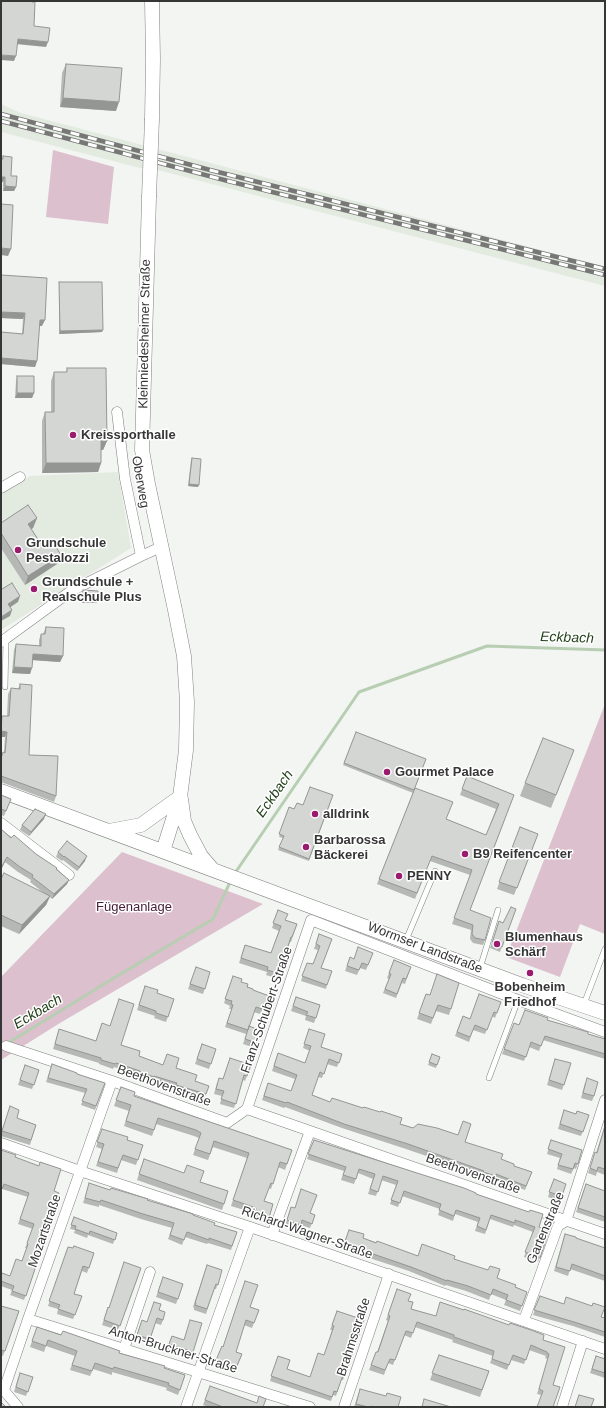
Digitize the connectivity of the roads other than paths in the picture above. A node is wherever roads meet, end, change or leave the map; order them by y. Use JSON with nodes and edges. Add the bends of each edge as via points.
{"nodes":[{"id":1,"x":152,"y":1,"type":"edge"},
{"id":2,"x":117,"y":412,"type":"dead end"},
{"id":3,"x":20,"y":477,"type":"dead end"},
{"id":4,"x":1,"y":488,"type":"edge"},
{"id":5,"x":161,"y":547,"type":"junction"},
{"id":6,"x":141,"y":556,"type":"junction"},
{"id":7,"x":4,"y":640,"type":"edge"},
{"id":8,"x":5,"y":687,"type":"dead end"},
{"id":9,"x":1,"y":791,"type":"edge"},
{"id":10,"x":180,"y":797,"type":"junction"},
{"id":11,"x":1,"y":823,"type":"edge"},
{"id":12,"x":108,"y":831,"type":"junction"},
{"id":13,"x":162,"y":851,"type":"junction"},
{"id":14,"x":435,"y":871,"type":"dead end"},
{"id":15,"x":220,"y":873,"type":"junction"},
{"id":16,"x":68,"y":875,"type":"dead end"},
{"id":17,"x":498,"y":910,"type":"dead end"},
{"id":18,"x":311,"y":920,"type":"joint"},
{"id":19,"x":406,"y":941,"type":"junction"},
{"id":20,"x":605,"y":949,"type":"edge"},
{"id":21,"x":480,"y":968,"type":"junction"},
{"id":22,"x":518,"y":1000,"type":"junction"},
{"id":23,"x":583,"y":1006,"type":"junction"},
{"id":24,"x":605,"y":1013,"type":"edge"},
{"id":25,"x":605,"y":1032,"type":"edge"},
{"id":26,"x":6,"y":1046,"type":"dead end"},
{"id":27,"x":489,"y":1078,"type":"dead end"},
{"id":28,"x":112,"y":1081,"type":"junction"},
{"id":29,"x":605,"y":1100,"type":"edge"},
{"id":30,"x":247,"y":1109,"type":"junction"},
{"id":31,"x":310,"y":1131,"type":"junction"},
{"id":32,"x":1,"y":1143,"type":"edge"},
{"id":33,"x":80,"y":1171,"type":"junction"},
{"id":34,"x":566,"y":1221,"type":"junction"},
{"id":35,"x":250,"y":1227,"type":"junction"},
{"id":36,"x":605,"y":1234,"type":"edge"},
{"id":37,"x":272,"y":1235,"type":"junction"},
{"id":38,"x":150,"y":1272,"type":"dead end"},
{"id":39,"x":388,"y":1274,"type":"junction"},
{"id":40,"x":28,"y":1319,"type":"junction"},
{"id":41,"x":524,"y":1320,"type":"junction"},
{"id":42,"x":583,"y":1341,"type":"junction"},
{"id":43,"x":124,"y":1349,"type":"junction"},
{"id":44,"x":605,"y":1349,"type":"edge"},
{"id":45,"x":199,"y":1372,"type":"junction"},
{"id":46,"x":2,"y":1389,"type":"edge"},
{"id":47,"x":18,"y":1407,"type":"edge"},
{"id":48,"x":186,"y":1407,"type":"edge"},
{"id":49,"x":310,"y":1407,"type":"edge"},
{"id":50,"x":344,"y":1407,"type":"edge"},
{"id":51,"x":562,"y":1407,"type":"edge"}],
"edges":[{"from":1,"to":5,"type":"main road","name":"Kleinniedesheimer Straße","bridge":true,"via":[[152,119],[142,450]]},
{"from":2,"to":6,"type":"street","name":"Oberweg","via":[[125,479]]},
{"from":3,"to":4,"type":"street"},
{"from":5,"to":6,"type":"street"},
{"from":5,"to":10,"type":"main road","name":"Kleinniedesheimer Straße","via":[[184,656],[187,702],[186,750]]},
{"from":6,"to":7,"type":"street","via":[[71,591]]},
{"from":7,"to":8,"type":"lane"},
{"from":9,"to":12,"type":"main road","name":"Wormser Landstraße"},
{"from":10,"to":12,"type":"main road","via":[[141,825]]},
{"from":10,"to":13,"type":"main road","name":"Kleinniedesheimer Straße"},
{"from":10,"to":15,"type":"main road","via":[[184,821],[201,856]]},
{"from":11,"to":16,"type":"street"},
{"from":12,"to":13,"type":"main road","name":"Wormser Landstraße"},
{"from":13,"to":15,"type":"main road","name":"Wormser Landstraße"},
{"from":14,"to":19,"type":"lane"},
{"from":15,"to":19,"type":"main road","name":"Wormser Landstraße"},
{"from":17,"to":21,"type":"lane"},
{"from":18,"to":22,"type":"street","name":"Wormser Landstraße"},
{"from":18,"to":30,"type":"street","name":"Franz-Schubert-Straße"},
{"from":19,"to":21,"type":"main road","name":"Wormser Landstraße"},
{"from":20,"to":23,"type":"lane"},
{"from":21,"to":23,"type":"main road","name":"Wormser Landstraße"},
{"from":22,"to":25,"type":"street","name":"Wormser Landstraße"},
{"from":22,"to":27,"type":"lane"},
{"from":23,"to":24,"type":"main road","name":"Wormser Landstraße"},
{"from":26,"to":28,"type":"street","name":"Beethovenstraße"},
{"from":28,"to":30,"type":"street","name":"Beethovenstraße","via":[[227,1123]]},
{"from":28,"to":33,"type":"street","name":"Mozartstraße"},
{"from":29,"to":34,"type":"street","name":"Gartenstraße"},
{"from":30,"to":31,"type":"street","name":"Beethovenstraße"},
{"from":31,"to":34,"type":"street","name":"Beethovenstraße"},
{"from":31,"to":37,"type":"street"},
{"from":32,"to":33,"type":"street","name":"Richard-Wagner-Straße"},
{"from":33,"to":35,"type":"street","name":"Richard-Wagner-Straße"},
{"from":33,"to":40,"type":"street","name":"Mozartstraße"},
{"from":34,"to":36,"type":"street","name":"Beethovenstraße"},
{"from":34,"to":41,"type":"street","name":"Gartenstraße","via":[[558,1226]]},
{"from":35,"to":37,"type":"street","name":"Richard-Wagner-Straße"},
{"from":35,"to":45,"type":"street"},
{"from":37,"to":39,"type":"street","name":"Richard-Wagner-Straße"},
{"from":38,"to":43,"type":"street"},
{"from":39,"to":41,"type":"street","name":"Richard-Wagner-Straße"},
{"from":39,"to":50,"type":"street","name":"Brahmsstraße"},
{"from":40,"to":43,"type":"street","name":"Anton-Bruckner-Straße"},
{"from":40,"to":46,"type":"street","name":"Mozartstraße"},
{"from":41,"to":42,"type":"street","name":"Richard-Wagner-Straße"},
{"from":42,"to":44,"type":"street","name":"Richard-Wagner-Straße"},
{"from":42,"to":51,"type":"street"},
{"from":43,"to":45,"type":"street","name":"Anton-Bruckner-Straße"},
{"from":45,"to":48,"type":"street"},
{"from":45,"to":49,"type":"street","name":"Anton-Bruckner-Straße"},
{"from":46,"to":47,"type":"street"}]}
